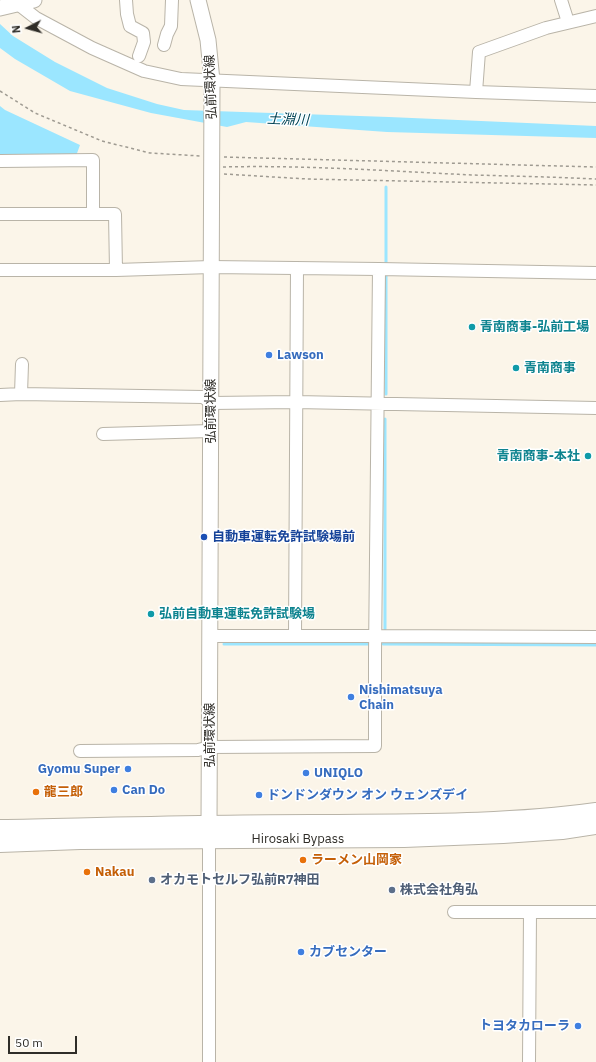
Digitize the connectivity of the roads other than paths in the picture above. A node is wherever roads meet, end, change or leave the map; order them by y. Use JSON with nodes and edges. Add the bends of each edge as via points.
{"nodes":[{"id":1,"x":34,"y":0,"type":"edge"},
{"id":2,"x":126,"y":0,"type":"edge"},
{"id":3,"x":172,"y":0,"type":"edge"},
{"id":4,"x":198,"y":0,"type":"edge"},
{"id":5,"x":561,"y":0,"type":"edge"},
{"id":6,"x":18,"y":4,"type":"junction"},
{"id":7,"x":0,"y":8,"type":"edge"},
{"id":8,"x":596,"y":16,"type":"edge"},
{"id":9,"x":568,"y":22,"type":"junction"},
{"id":10,"x":164,"y":44,"type":"dead end"},
{"id":11,"x":139,"y":56,"type":"dead end"},
{"id":12,"x":212,"y":85,"type":"junction"},
{"id":13,"x":476,"y":92,"type":"junction"},
{"id":14,"x":596,"y":96,"type":"edge"},
{"id":15,"x":0,"y":160,"type":"edge"},
{"id":16,"x":0,"y":214,"type":"edge"},
{"id":17,"x":93,"y":214,"type":"junction"},
{"id":18,"x":211,"y":267,"type":"junction"},
{"id":19,"x":297,"y":268,"type":"junction"},
{"id":20,"x":378,"y":269,"type":"junction"},
{"id":21,"x":0,"y":270,"type":"edge"},
{"id":22,"x":116,"y":270,"type":"junction"},
{"id":23,"x":596,"y":273,"type":"edge"},
{"id":24,"x":22,"y":364,"type":"dead end"},
{"id":25,"x":21,"y":394,"type":"junction"},
{"id":26,"x":0,"y":395,"type":"edge"},
{"id":27,"x":296,"y":402,"type":"junction"},
{"id":28,"x":211,"y":403,"type":"junction"},
{"id":29,"x":377,"y":404,"type":"junction"},
{"id":30,"x":596,"y":408,"type":"edge"},
{"id":31,"x":211,"y":431,"type":"junction"},
{"id":32,"x":103,"y":434,"type":"dead end"},
{"id":33,"x":210,"y":636,"type":"junction"},
{"id":34,"x":296,"y":636,"type":"junction"},
{"id":35,"x":376,"y":636,"type":"junction"},
{"id":36,"x":596,"y":637,"type":"edge"},
{"id":37,"x":210,"y":747,"type":"junction"},
{"id":38,"x":80,"y":751,"type":"dead end"},
{"id":39,"x":596,"y":812,"type":"edge"},
{"id":40,"x":596,"y":825,"type":"edge"},
{"id":41,"x":0,"y":829,"type":"edge"},
{"id":42,"x":209,"y":832,"type":"junction"},
{"id":43,"x":0,"y":843,"type":"edge"},
{"id":44,"x":454,"y":912,"type":"dead end"},
{"id":45,"x":530,"y":912,"type":"junction"},
{"id":46,"x":596,"y":912,"type":"edge"},
{"id":47,"x":209,"y":1062,"type":"edge"},
{"id":48,"x":529,"y":1062,"type":"edge"}],
"edges":[{"from":1,"to":6,"type":"main road"},
{"from":2,"to":11,"type":"street","via":[[130,26],[143,33],[144,42]]},
{"from":3,"to":10,"type":"street","via":[[171,26]]},
{"from":4,"to":12,"type":"main road","name":"弘前環状線","via":[[208,40]]},
{"from":5,"to":9,"type":"street"},
{"from":6,"to":7,"type":"main road"},
{"from":6,"to":12,"type":"street","via":[[36,18],[92,48],[144,71]]},
{"from":8,"to":9,"type":"street"},
{"from":9,"to":13,"type":"street","via":[[479,52]]},
{"from":12,"to":13,"type":"street"},
{"from":12,"to":18,"type":"main road","name":"弘前環状線","via":[[214,158]]},
{"from":13,"to":14,"type":"street"},
{"from":15,"to":17,"type":"street","via":[[93,160]]},
{"from":16,"to":17,"type":"street"},
{"from":17,"to":22,"type":"street","via":[[115,214]]},
{"from":18,"to":19,"type":"street"},
{"from":18,"to":22,"type":"street"},
{"from":18,"to":28,"type":"main road","name":"弘前環状線"},
{"from":19,"to":20,"type":"street"},
{"from":19,"to":27,"type":"street"},
{"from":20,"to":23,"type":"street"},
{"from":20,"to":29,"type":"street"},
{"from":21,"to":22,"type":"street"},
{"from":24,"to":25,"type":"street"},
{"from":25,"to":26,"type":"street"},
{"from":25,"to":28,"type":"street","via":[[203,397]]},
{"from":27,"to":28,"type":"street"},
{"from":27,"to":29,"type":"street"},
{"from":27,"to":34,"type":"street"},
{"from":28,"to":31,"type":"main road","name":"弘前環状線"},
{"from":29,"to":30,"type":"street"},
{"from":29,"to":35,"type":"street"},
{"from":31,"to":32,"type":"street"},
{"from":31,"to":33,"type":"main road","name":"弘前環状線"},
{"from":33,"to":34,"type":"street"},
{"from":33,"to":37,"type":"main road","name":"弘前環状線"},
{"from":34,"to":35,"type":"street"},
{"from":35,"to":36,"type":"street"},
{"from":35,"to":37,"type":"street","via":[[375,746]]},
{"from":37,"to":38,"type":"street","via":[[198,750]]},
{"from":37,"to":42,"type":"main road","name":"弘前環状線"},
{"from":39,"to":42,"type":"highway","name":"Hirosaki Bypass","via":[[505,821]]},
{"from":40,"to":42,"type":"highway","name":"Hirosaki Bypass","via":[[503,834],[404,838]]},
{"from":41,"to":42,"type":"highway","name":"Hirosaki Bypass"},
{"from":42,"to":43,"type":"highway","name":"Hirosaki Bypass"},
{"from":42,"to":47,"type":"street"},
{"from":44,"to":45,"type":"street"},
{"from":45,"to":46,"type":"street"},
{"from":45,"to":48,"type":"street"}]}
